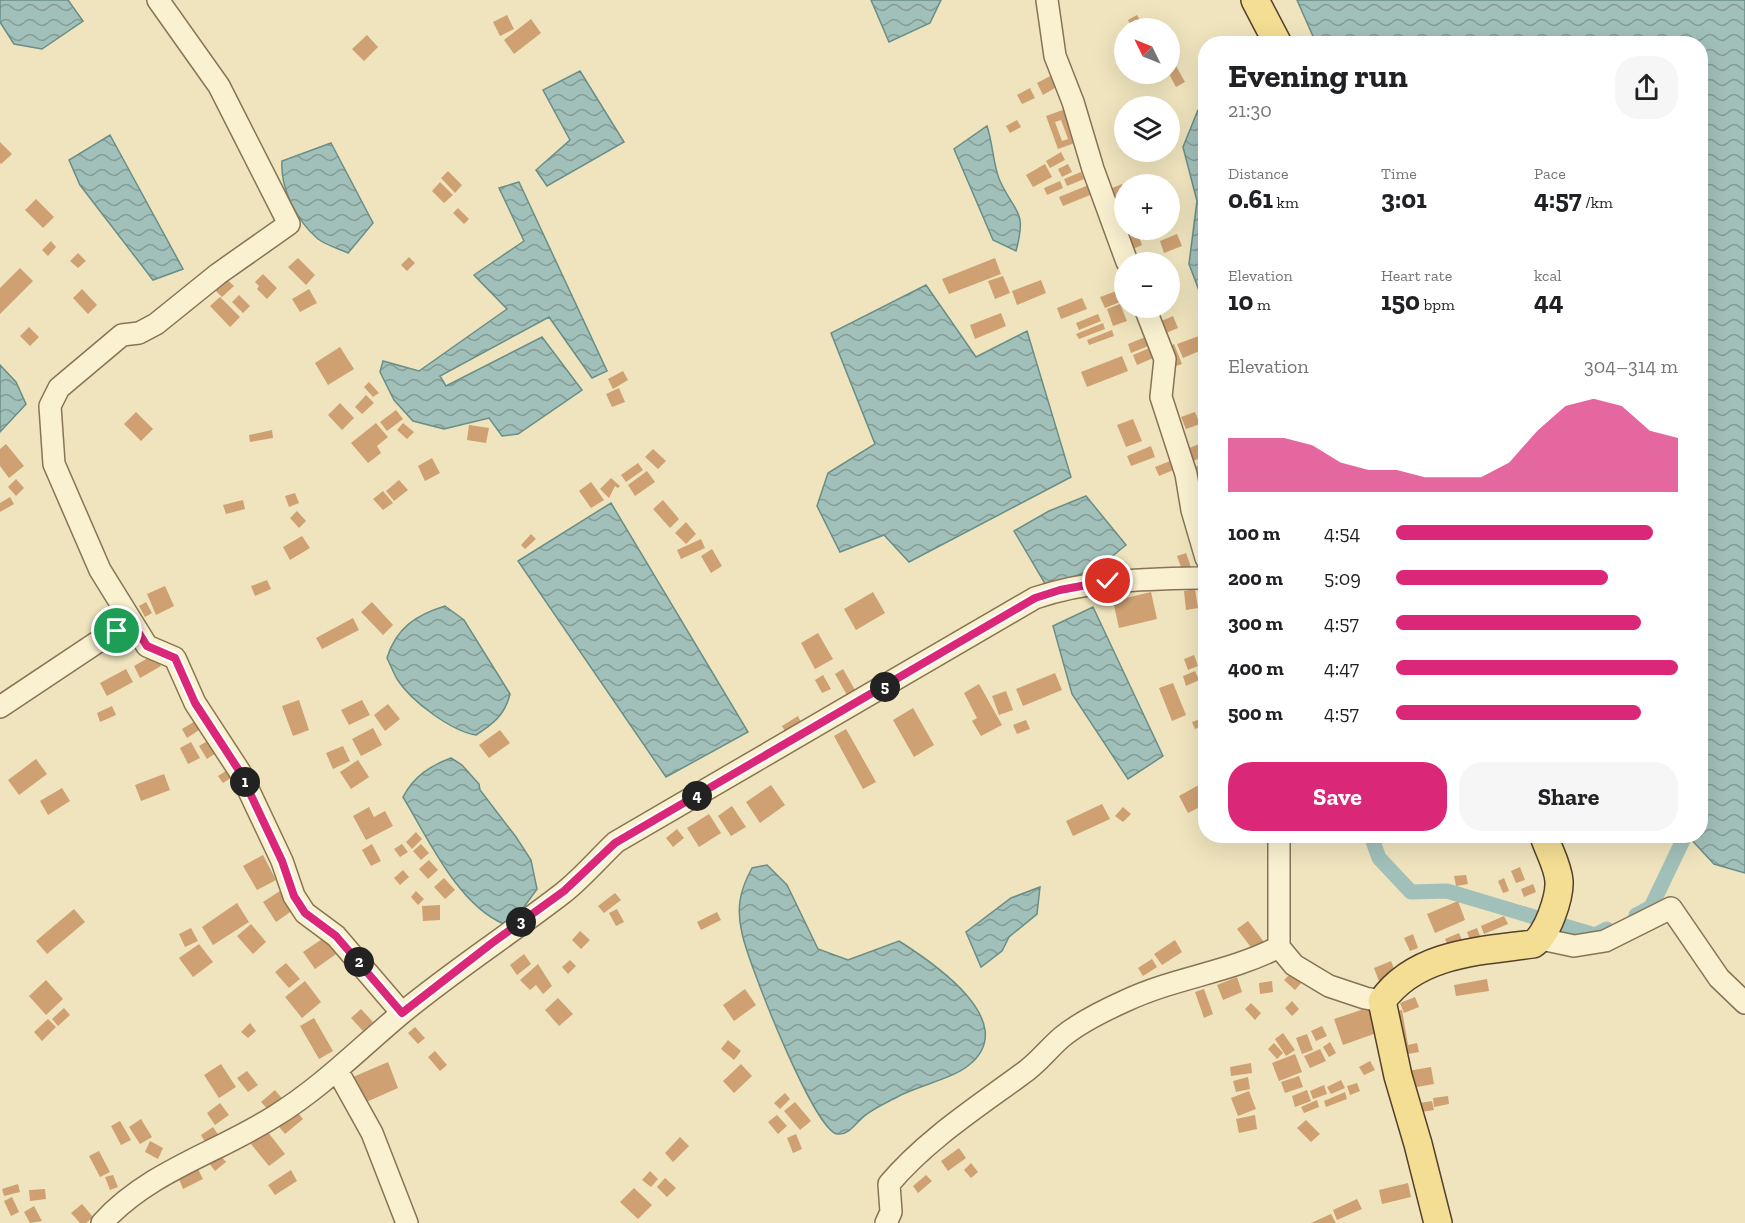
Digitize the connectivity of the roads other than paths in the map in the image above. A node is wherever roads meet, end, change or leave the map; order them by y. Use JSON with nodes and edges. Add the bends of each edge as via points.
{"nodes":[{"id":1,"x":158,"y":0,"type":"edge"},
{"id":2,"x":1047,"y":0,"type":"edge"},
{"id":3,"x":1255,"y":0,"type":"edge"},
{"id":4,"x":1274,"y":36,"type":"edge"},
{"id":5,"x":1122,"y":252,"type":"edge"},
{"id":6,"x":1149,"y":318,"type":"edge"},
{"id":7,"x":1198,"y":531,"type":"edge"},
{"id":8,"x":1198,"y":582,"type":"edge"},
{"id":9,"x":133,"y":624,"type":"junction"},
{"id":10,"x":0,"y":707,"type":"edge"},
{"id":11,"x":1279,"y":843,"type":"edge"},
{"id":12,"x":1546,"y":843,"type":"edge"},
{"id":13,"x":1543,"y":935,"type":"junction"},
{"id":14,"x":1280,"y":947,"type":"junction"},
{"id":15,"x":1382,"y":1000,"type":"junction"},
{"id":16,"x":1745,"y":1003,"type":"edge"},
{"id":17,"x":402,"y":1013,"type":"junction"},
{"id":18,"x":338,"y":1070,"type":"junction"},
{"id":19,"x":102,"y":1223,"type":"edge"},
{"id":20,"x":407,"y":1223,"type":"edge"},
{"id":21,"x":886,"y":1223,"type":"edge"},
{"id":22,"x":1438,"y":1223,"type":"edge"}],
"edges":[{"from":1,"to":9,"type":"street","via":[[219,86],[288,224],[156,324],[139,333],[122,335],[59,388],[50,406],[54,464],[100,570]]},
{"from":2,"to":5,"type":"street","via":[[1055,56]]},
{"from":3,"to":4,"type":"main road"},
{"from":6,"to":7,"type":"street","via":[[1165,359],[1161,397],[1186,474]]},
{"from":8,"to":17,"type":"street","via":[[1108,581],[1035,598],[615,843],[564,891]]},
{"from":9,"to":10,"type":"street","via":[[96,643]]},
{"from":9,"to":17,"type":"street","via":[[147,646],[175,658],[195,703],[240,772],[305,913],[336,936]]},
{"from":11,"to":14,"type":"street"},
{"from":12,"to":13,"type":"main road","via":[[1559,881]]},
{"from":13,"to":15,"type":"main road","via":[[1533,944],[1453,954],[1402,979]]},
{"from":13,"to":16,"type":"street","via":[[1574,946],[1605,941],[1671,908],[1719,978]]},
{"from":14,"to":15,"type":"street","via":[[1294,965],[1329,986]]},
{"from":14,"to":21,"type":"street","via":[[1234,968],[1164,985],[1124,1001],[1064,1035],[1023,1073],[905,1165],[889,1184],[891,1212]]},
{"from":15,"to":22,"type":"main road"},
{"from":17,"to":18,"type":"street"},
{"from":18,"to":19,"type":"street","via":[[276,1116],[173,1168],[133,1194]]},
{"from":18,"to":20,"type":"street","via":[[372,1133]]}]}
